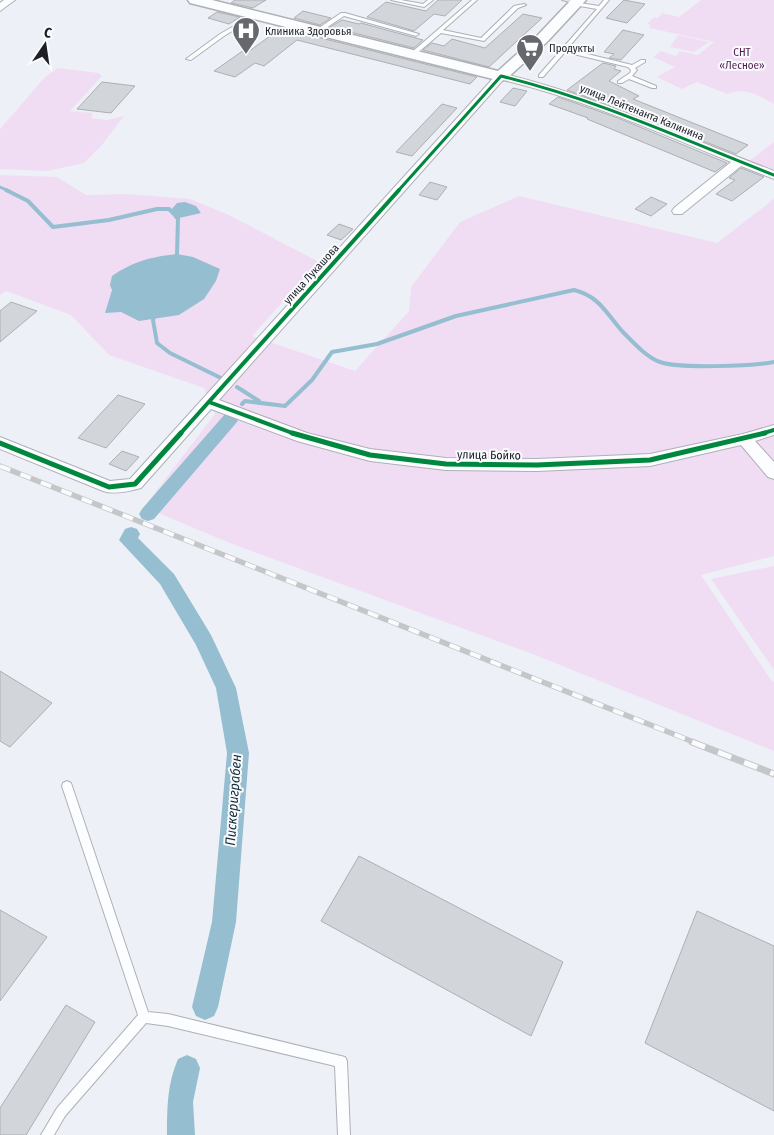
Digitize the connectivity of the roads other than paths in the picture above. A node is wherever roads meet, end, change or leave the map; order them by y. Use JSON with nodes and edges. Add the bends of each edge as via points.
{"nodes":[{"id":1,"x":10,"y":0,"type":"edge"},
{"id":2,"x":195,"y":0,"type":"edge"},
{"id":3,"x":393,"y":0,"type":"edge"},
{"id":4,"x":431,"y":0,"type":"edge"},
{"id":5,"x":475,"y":0,"type":"edge"},
{"id":6,"x":607,"y":0,"type":"edge"},
{"id":7,"x":574,"y":2,"type":"edge"},
{"id":8,"x":524,"y":5,"type":"dead end"},
{"id":9,"x":0,"y":8,"type":"edge"},
{"id":10,"x":599,"y":8,"type":"junction"},
{"id":11,"x":257,"y":15,"type":"junction"},
{"id":12,"x":318,"y":31,"type":"junction"},
{"id":13,"x":440,"y":31,"type":"junction"},
{"id":14,"x":416,"y":34,"type":"dead end"},
{"id":15,"x":564,"y":50,"type":"junction"},
{"id":16,"x":412,"y":54,"type":"junction"},
{"id":17,"x":189,"y":59,"type":"dead end"},
{"id":18,"x":643,"y":61,"type":"dead end"},
{"id":19,"x":632,"y":67,"type":"junction"},
{"id":20,"x":501,"y":76,"type":"junction"},
{"id":21,"x":541,"y":76,"type":"dead end"},
{"id":22,"x":629,"y":77,"type":"junction"},
{"id":23,"x":620,"y":82,"type":"dead end"},
{"id":24,"x":654,"y":87,"type":"dead end"},
{"id":25,"x":739,"y":162,"type":"junction"},
{"id":26,"x":774,"y":175,"type":"edge"},
{"id":27,"x":678,"y":211,"type":"dead end"},
{"id":28,"x":210,"y":402,"type":"junction"},
{"id":29,"x":774,"y":430,"type":"edge"},
{"id":30,"x":744,"y":439,"type":"junction"},
{"id":31,"x":0,"y":443,"type":"edge"},
{"id":32,"x":774,"y":472,"type":"edge"},
{"id":33,"x":67,"y":786,"type":"dead end"},
{"id":34,"x":144,"y":1017,"type":"junction"},
{"id":35,"x":47,"y":1135,"type":"edge"},
{"id":36,"x":344,"y":1135,"type":"edge"}],
"edges":[{"from":1,"to":9,"type":"street"},
{"from":2,"to":11,"type":"main road","name":"улица Лейтенанта Калинина"},
{"from":3,"to":4,"type":"lane","via":[[424,6]]},
{"from":5,"to":13,"type":"lane"},
{"from":6,"to":10,"type":"lane"},
{"from":7,"to":10,"type":"lane"},
{"from":7,"to":20,"type":"main road","name":"улица Лукашова","via":[[542,39]]},
{"from":8,"to":13,"type":"lane","via":[[516,7],[482,40]]},
{"from":10,"to":15,"type":"lane"},
{"from":11,"to":12,"type":"main road","name":"улица Лейтенанта Калинина"},
{"from":11,"to":17,"type":"lane"},
{"from":12,"to":14,"type":"lane","via":[[343,14]]},
{"from":12,"to":16,"type":"main road","name":"улица Лейтенанта Калинина"},
{"from":13,"to":16,"type":"lane"},
{"from":15,"to":19,"type":"lane"},
{"from":15,"to":21,"type":"lane"},
{"from":16,"to":20,"type":"main road","name":"улица Лейтенанта Калинина"},
{"from":18,"to":19,"type":"lane"},
{"from":19,"to":22,"type":"lane","via":[[634,70]]},
{"from":20,"to":25,"type":"street","name":"улица Лейтенанта Калинина","via":[[540,84],[584,99]]},
{"from":20,"to":28,"type":"street","name":"улица Лукашова"},
{"from":22,"to":23,"type":"lane"},
{"from":22,"to":24,"type":"lane"},
{"from":25,"to":26,"type":"street","name":"улица Лейтенанта Калинина"},
{"from":25,"to":27,"type":"street"},
{"from":28,"to":30,"type":"street","name":"улица Бойко","via":[[304,437],[370,455],[446,464],[537,465],[650,460]]},
{"from":28,"to":31,"type":"street","name":"улица Лукашова","via":[[135,484],[108,487]]},
{"from":29,"to":30,"type":"street","name":"улица Бойко"},
{"from":30,"to":32,"type":"street"},
{"from":33,"to":34,"type":"lane"},
{"from":34,"to":35,"type":"lane","via":[[61,1112]]},
{"from":34,"to":36,"type":"lane","via":[[341,1062]]}]}
